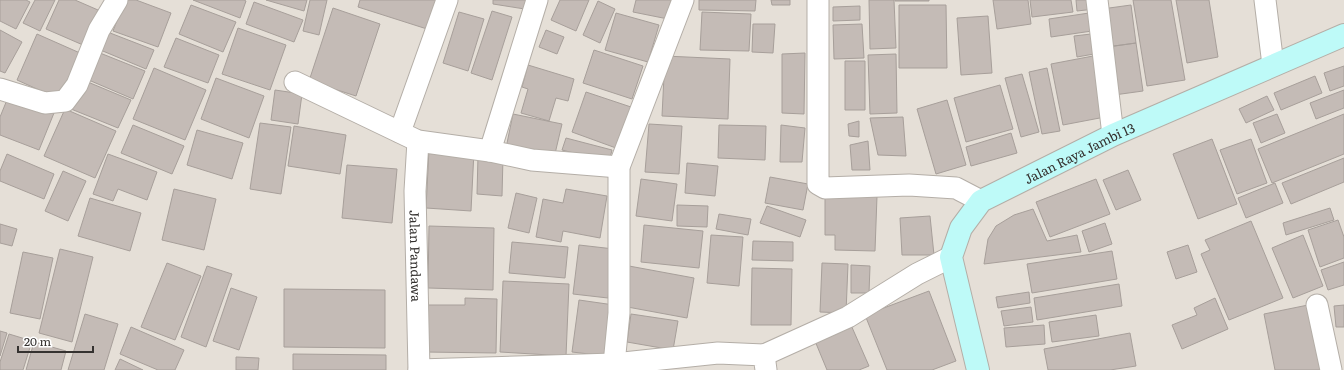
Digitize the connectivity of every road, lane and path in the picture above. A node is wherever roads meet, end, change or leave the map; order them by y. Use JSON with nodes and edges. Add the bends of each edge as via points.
{"nodes":[{"id":1,"x":117,"y":0,"type":"edge"},
{"id":2,"x":447,"y":0,"type":"edge"},
{"id":3,"x":537,"y":0,"type":"edge"},
{"id":4,"x":683,"y":0,"type":"edge"},
{"id":5,"x":818,"y":0,"type":"edge"},
{"id":6,"x":1097,"y":0,"type":"edge"},
{"id":7,"x":1266,"y":0,"type":"edge"},
{"id":8,"x":1344,"y":35,"type":"edge"},
{"id":9,"x":1273,"y":66,"type":"junction"},
{"id":10,"x":295,"y":82,"type":"dead end"},
{"id":11,"x":0,"y":89,"type":"edge"},
{"id":12,"x":400,"y":132,"type":"junction"},
{"id":13,"x":1113,"y":135,"type":"junction"},
{"id":14,"x":418,"y":141,"type":"junction"},
{"id":15,"x":490,"y":151,"type":"junction"},
{"id":16,"x":618,"y":167,"type":"junction"},
{"id":17,"x":981,"y":201,"type":"junction"},
{"id":18,"x":951,"y":257,"type":"junction"},
{"id":19,"x":1317,"y":305,"type":"dead end"},
{"id":20,"x":765,"y":363,"type":"edge"},
{"id":21,"x":614,"y":364,"type":"junction"},
{"id":22,"x":419,"y":370,"type":"edge"},
{"id":23,"x":978,"y":370,"type":"edge"},
{"id":24,"x":1331,"y":370,"type":"edge"}],
"edges":[{"from":1,"to":11,"type":"street","via":[[99,30],[77,85],[65,101],[45,103]]},
{"from":2,"to":12,"type":"street"},
{"from":3,"to":15,"type":"street"},
{"from":4,"to":16,"type":"street"},
{"from":5,"to":17,"type":"street","via":[[818,184],[825,188],[909,185],[956,188]]},
{"from":6,"to":13,"type":"street"},
{"from":7,"to":9,"type":"street"},
{"from":8,"to":9,"type":"street","name":"Jalan Raya Jambi 13"},
{"from":9,"to":13,"type":"street","name":"Jalan Raya Jambi 13"},
{"from":10,"to":12,"type":"street"},
{"from":12,"to":14,"type":"street"},
{"from":13,"to":17,"type":"street","name":"Jalan Raya Jambi 13"},
{"from":14,"to":15,"type":"street"},
{"from":14,"to":22,"type":"street","name":"Jalan Pandawa","via":[[415,191]]},
{"from":15,"to":16,"type":"street","via":[[532,160]]},
{"from":16,"to":21,"type":"street","via":[[619,312]]},
{"from":17,"to":18,"type":"street","name":"Jalan Raya Jambi 13","via":[[961,228]]},
{"from":18,"to":20,"type":"street","via":[[917,274],[848,317]]},
{"from":18,"to":23,"type":"street"},
{"from":19,"to":24,"type":"street"},
{"from":20,"to":21,"type":"street","via":[[718,353]]},
{"from":21,"to":22,"type":"street"}]}
